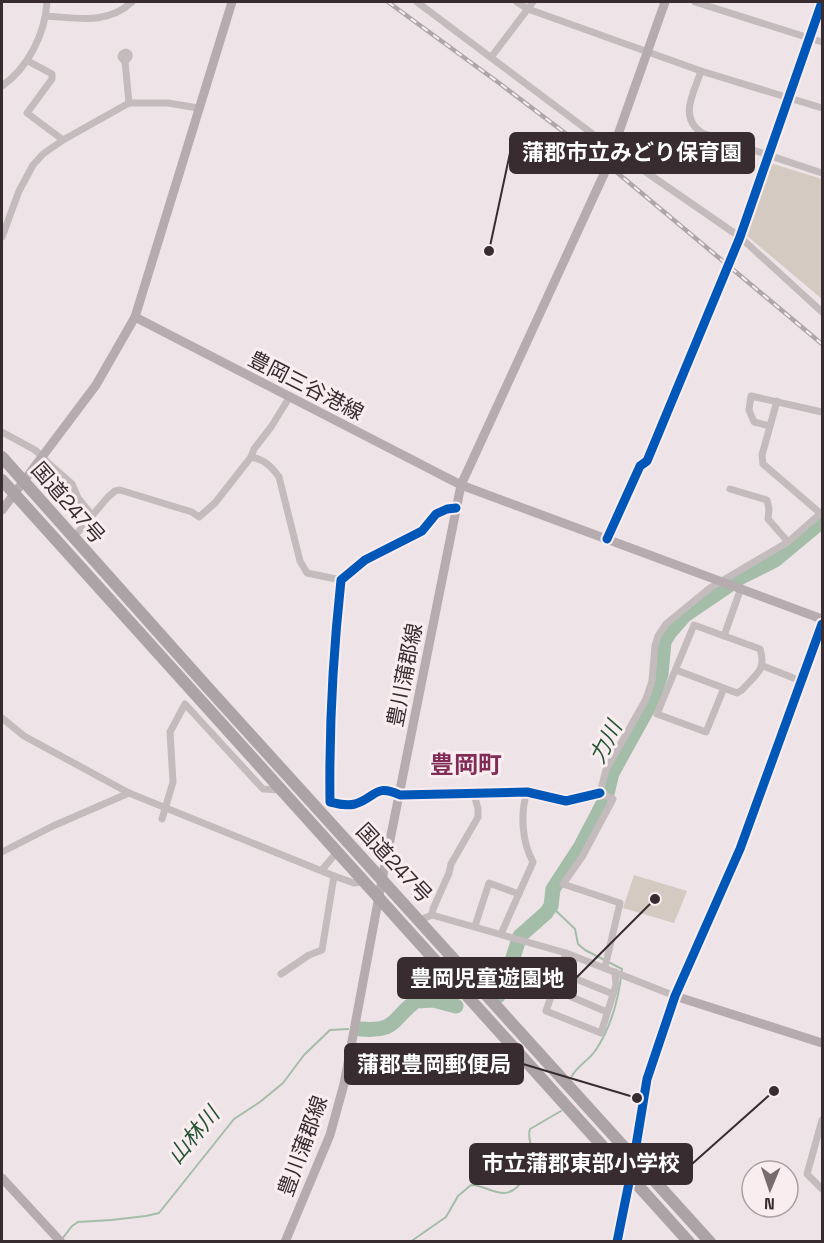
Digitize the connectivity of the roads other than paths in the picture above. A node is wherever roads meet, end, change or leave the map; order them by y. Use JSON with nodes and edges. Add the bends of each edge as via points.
{"nodes":[{"id":1,"x":47,"y":2,"type":"edge"},
{"id":2,"x":132,"y":2,"type":"edge"},
{"id":3,"x":232,"y":2,"type":"edge"},
{"id":4,"x":417,"y":2,"type":"edge"},
{"id":5,"x":517,"y":2,"type":"edge"},
{"id":6,"x":533,"y":2,"type":"edge"},
{"id":7,"x":665,"y":2,"type":"edge"},
{"id":8,"x":695,"y":2,"type":"edge"},
{"id":9,"x":822,"y":2,"type":"edge"},
{"id":10,"x":528,"y":9,"type":"junction"},
{"id":11,"x":46,"y":16,"type":"junction"},
{"id":12,"x":809,"y":38,"type":"junction"},
{"id":13,"x":822,"y":42,"type":"edge"},
{"id":14,"x":647,"y":52,"type":"junction"},
{"id":15,"x":492,"y":56,"type":"junction"},
{"id":16,"x":28,"y":61,"type":"junction"},
{"id":17,"x":125,"y":62,"type":"dead end"},
{"id":18,"x":701,"y":71,"type":"junction"},
{"id":19,"x":2,"y":86,"type":"edge"},
{"id":20,"x":788,"y":97,"type":"junction"},
{"id":21,"x":129,"y":103,"type":"junction"},
{"id":22,"x":198,"y":108,"type":"junction"},
{"id":23,"x":822,"y":108,"type":"edge"},
{"id":24,"x":63,"y":140,"type":"junction"},
{"id":25,"x":614,"y":150,"type":"junction"},
{"id":26,"x":767,"y":156,"type":"junction"},
{"id":27,"x":822,"y":173,"type":"edge"},
{"id":28,"x":2,"y":237,"type":"edge"},
{"id":29,"x":740,"y":237,"type":"junction"},
{"id":30,"x":822,"y":312,"type":"edge"},
{"id":31,"x":135,"y":317,"type":"junction"},
{"id":32,"x":289,"y":398,"type":"junction"},
{"id":33,"x":777,"y":400,"type":"junction"},
{"id":34,"x":822,"y":412,"type":"edge"},
{"id":35,"x":770,"y":426,"type":"junction"},
{"id":36,"x":2,"y":432,"type":"edge"},
{"id":37,"x":2,"y":457,"type":"edge"},
{"id":38,"x":43,"y":457,"type":"junction"},
{"id":39,"x":251,"y":457,"type":"junction"},
{"id":40,"x":2,"y":480,"type":"edge"},
{"id":41,"x":23,"y":481,"type":"junction"},
{"id":42,"x":461,"y":485,"type":"junction"},
{"id":43,"x":730,"y":489,"type":"dead end"},
{"id":44,"x":13,"y":494,"type":"junction"},
{"id":45,"x":456,"y":508,"type":"junction"},
{"id":46,"x":2,"y":510,"type":"edge"},
{"id":47,"x":821,"y":513,"type":"edge"},
{"id":48,"x":92,"y":515,"type":"junction"},
{"id":49,"x":73,"y":538,"type":"junction"},
{"id":50,"x":607,"y":539,"type":"junction"},
{"id":51,"x":788,"y":542,"type":"junction"},
{"id":52,"x":341,"y":580,"type":"junction"},
{"id":53,"x":723,"y":582,"type":"junction"},
{"id":54,"x":739,"y":587,"type":"junction"},
{"id":55,"x":822,"y":619,"type":"edge"},
{"id":56,"x":822,"y":624,"type":"edge"},
{"id":57,"x":724,"y":636,"type":"junction"},
{"id":58,"x":763,"y":666,"type":"junction"},
{"id":59,"x":676,"y":670,"type":"junction"},
{"id":60,"x":801,"y":681,"type":"junction"},
{"id":61,"x":724,"y":688,"type":"junction"},
{"id":62,"x":2,"y":718,"type":"edge"},
{"id":63,"x":282,"y":790,"type":"junction"},
{"id":64,"x":526,"y":792,"type":"junction"},
{"id":65,"x":129,"y":793,"type":"junction"},
{"id":66,"x":474,"y":794,"type":"junction"},
{"id":67,"x":400,"y":795,"type":"junction"},
{"id":68,"x":604,"y":795,"type":"junction"},
{"id":69,"x":165,"y":807,"type":"junction"},
{"id":70,"x":162,"y":819,"type":"dead end"},
{"id":71,"x":2,"y":852,"type":"edge"},
{"id":72,"x":337,"y":852,"type":"junction"},
{"id":73,"x":322,"y":870,"type":"junction"},
{"id":74,"x":333,"y":876,"type":"junction"},
{"id":75,"x":382,"y":880,"type":"junction"},
{"id":76,"x":364,"y":882,"type":"junction"},
{"id":77,"x":519,"y":894,"type":"junction"},
{"id":78,"x":380,"y":898,"type":"junction"},
{"id":79,"x":432,"y":915,"type":"junction"},
{"id":80,"x":420,"y":920,"type":"junction"},
{"id":81,"x":475,"y":926,"type":"junction"},
{"id":82,"x":501,"y":934,"type":"junction"},
{"id":83,"x":566,"y":953,"type":"junction"},
{"id":84,"x":606,"y":963,"type":"junction"},
{"id":85,"x":529,"y":971,"type":"dead end"},
{"id":86,"x":281,"y":974,"type":"dead end"},
{"id":87,"x":620,"y":974,"type":"junction"},
{"id":88,"x":558,"y":976,"type":"junction"},
{"id":89,"x":553,"y":989,"type":"junction"},
{"id":90,"x":613,"y":994,"type":"junction"},
{"id":91,"x":675,"y":996,"type":"junction"},
{"id":92,"x":608,"y":1012,"type":"junction"},
{"id":93,"x":822,"y":1042,"type":"edge"},
{"id":94,"x":822,"y":1120,"type":"edge"},
{"id":95,"x":634,"y":1158,"type":"junction"},
{"id":96,"x":630,"y":1176,"type":"junction"},
{"id":97,"x":2,"y":1178,"type":"edge"},
{"id":98,"x":822,"y":1189,"type":"edge"},
{"id":99,"x":58,"y":1239,"type":"edge"},
{"id":100,"x":285,"y":1242,"type":"edge"},
{"id":101,"x":617,"y":1242,"type":"edge"},
{"id":102,"x":689,"y":1242,"type":"edge"},
{"id":103,"x":710,"y":1242,"type":"edge"}],
"edges":[{"from":1,"to":11,"type":"street"},
{"from":2,"to":11,"type":"street","via":[[114,15],[84,19]]},
{"from":3,"to":22,"type":"main road"},
{"from":4,"to":15,"type":"street"},
{"from":5,"to":10,"type":"street"},
{"from":6,"to":10,"type":"street"},
{"from":7,"to":14,"type":"main road","name":"豊川蒲郡線"},
{"from":8,"to":12,"type":"street"},
{"from":9,"to":12,"type":"street"},
{"from":10,"to":14,"type":"street"},
{"from":10,"to":15,"type":"street"},
{"from":11,"to":16,"type":"street"},
{"from":12,"to":13,"type":"street"},
{"from":12,"to":20,"type":"street"},
{"from":14,"to":18,"type":"street"},
{"from":14,"to":25,"type":"main road","name":"豊川蒲郡線"},
{"from":15,"to":25,"type":"street"},
{"from":16,"to":19,"type":"street"},
{"from":16,"to":24,"type":"street","via":[[52,74],[52,79],[27,113]]},
{"from":17,"to":21,"type":"street"},
{"from":18,"to":20,"type":"street"},
{"from":18,"to":26,"type":"street","via":[[688,111],[692,124],[702,133]]},
{"from":20,"to":23,"type":"street"},
{"from":20,"to":26,"type":"street"},
{"from":21,"to":22,"type":"street"},
{"from":21,"to":24,"type":"street"},
{"from":22,"to":31,"type":"main road"},
{"from":24,"to":28,"type":"street","via":[[33,165]]},
{"from":25,"to":29,"type":"street"},
{"from":25,"to":42,"type":"main road","name":"豊川蒲郡線"},
{"from":26,"to":27,"type":"street"},
{"from":26,"to":29,"type":"street"},
{"from":29,"to":30,"type":"street"},
{"from":29,"to":50,"type":"street","via":[[647,460],[640,466]]},
{"from":31,"to":32,"type":"main road","name":"豊岡三谷港線"},
{"from":31,"to":38,"type":"main road","via":[[96,385]]},
{"from":32,"to":39,"type":"street"},
{"from":32,"to":42,"type":"main road","name":"豊岡三谷港線"},
{"from":33,"to":34,"type":"street"},
{"from":33,"to":35,"type":"street"},
{"from":33,"to":35,"type":"street","via":[[751,396],[749,410],[754,422]]},
{"from":35,"to":47,"type":"street","via":[[762,455],[764,464]]},
{"from":36,"to":38,"type":"street"},
{"from":37,"to":41,"type":"highway","name":"国道247号"},
{"from":38,"to":41,"type":"main road"},
{"from":38,"to":48,"type":"street","via":[[72,484]]},
{"from":39,"to":48,"type":"street","via":[[199,517],[120,490]]},
{"from":39,"to":52,"type":"street","via":[[263,460],[279,477],[300,561],[307,573]]},
{"from":40,"to":44,"type":"highway","name":"国道247号"},
{"from":41,"to":44,"type":"main road"},
{"from":41,"to":49,"type":"highway","name":"国道247号"},
{"from":42,"to":45,"type":"main road","name":"豊川蒲郡線"},
{"from":42,"to":50,"type":"main road"},
{"from":43,"to":51,"type":"street","via":[[766,500],[770,509],[768,519]]},
{"from":44,"to":46,"type":"main road"},
{"from":44,"to":63,"type":"highway","name":"国道247号"},
{"from":45,"to":52,"type":"street","via":[[436,514],[422,531],[365,560]]},
{"from":45,"to":67,"type":"main road","name":"豊川蒲郡線"},
{"from":47,"to":51,"type":"street"},
{"from":48,"to":49,"type":"street"},
{"from":49,"to":75,"type":"highway","name":"国道247号"},
{"from":50,"to":53,"type":"main road"},
{"from":51,"to":53,"type":"street"},
{"from":52,"to":67,"type":"street","via":[[334,651],[330,802],[346,806],[387,789]]},
{"from":53,"to":54,"type":"main road"},
{"from":53,"to":68,"type":"street","via":[[678,612],[658,636],[646,699],[606,770]]},
{"from":54,"to":55,"type":"main road"},
{"from":54,"to":57,"type":"street"},
{"from":56,"to":60,"type":"main road"},
{"from":57,"to":58,"type":"street","via":[[760,649]]},
{"from":57,"to":59,"type":"street","via":[[694,625]]},
{"from":58,"to":60,"type":"street"},
{"from":58,"to":61,"type":"street","via":[[737,693]]},
{"from":59,"to":61,"type":"street"},
{"from":59,"to":61,"type":"street","via":[[657,714],[706,732]]},
{"from":60,"to":91,"type":"main road","via":[[740,849]]},
{"from":62,"to":65,"type":"street","via":[[24,736]]},
{"from":63,"to":69,"type":"street","via":[[263,789],[185,704],[170,732],[173,783]]},
{"from":63,"to":72,"type":"highway","name":"国道247号"},
{"from":64,"to":66,"type":"street"},
{"from":64,"to":68,"type":"street","via":[[566,801]]},
{"from":64,"to":77,"type":"street","via":[[522,823],[533,862]]},
{"from":65,"to":69,"type":"street"},
{"from":65,"to":71,"type":"street"},
{"from":66,"to":67,"type":"street"},
{"from":66,"to":79,"type":"street","via":[[478,817],[451,864]]},
{"from":67,"to":75,"type":"main road","name":"豊川蒲郡線"},
{"from":68,"to":84,"type":"street","via":[[613,799],[563,884],[620,903]]},
{"from":69,"to":70,"type":"street"},
{"from":69,"to":73,"type":"street"},
{"from":72,"to":73,"type":"street"},
{"from":72,"to":76,"type":"highway","name":"国道247号"},
{"from":73,"to":74,"type":"street"},
{"from":74,"to":76,"type":"street","via":[[354,884]]},
{"from":74,"to":86,"type":"street","via":[[322,950]]},
{"from":75,"to":78,"type":"main road","name":"豊川蒲郡線"},
{"from":75,"to":80,"type":"highway","name":"国道247号"},
{"from":76,"to":78,"type":"highway","name":"国道247号"},
{"from":77,"to":81,"type":"street","via":[[489,883]]},
{"from":77,"to":82,"type":"street"},
{"from":78,"to":96,"type":"highway","name":"国道247号"},
{"from":78,"to":100,"type":"main road","name":"豊川蒲郡線","via":[[344,1084],[330,1135]]},
{"from":79,"to":80,"type":"street"},
{"from":79,"to":81,"type":"street"},
{"from":80,"to":95,"type":"highway","name":"国道247号"},
{"from":81,"to":82,"type":"street"},
{"from":82,"to":83,"type":"street"},
{"from":83,"to":84,"type":"street"},
{"from":83,"to":88,"type":"street"},
{"from":84,"to":87,"type":"street"},
{"from":85,"to":88,"type":"street"},
{"from":87,"to":90,"type":"street"},
{"from":87,"to":91,"type":"street"},
{"from":88,"to":89,"type":"street"},
{"from":88,"to":90,"type":"street"},
{"from":89,"to":92,"type":"street"},
{"from":89,"to":92,"type":"street","via":[[546,1011],[601,1033]]},
{"from":90,"to":92,"type":"street"},
{"from":91,"to":93,"type":"main road"},
{"from":91,"to":95,"type":"main road","via":[[647,1079]]},
{"from":94,"to":98,"type":"street","via":[[807,1174]]},
{"from":95,"to":96,"type":"main road"},
{"from":95,"to":103,"type":"highway","name":"国道247号"},
{"from":96,"to":101,"type":"main road"},
{"from":96,"to":102,"type":"highway","name":"国道247号"},
{"from":97,"to":99,"type":"main road"}]}
